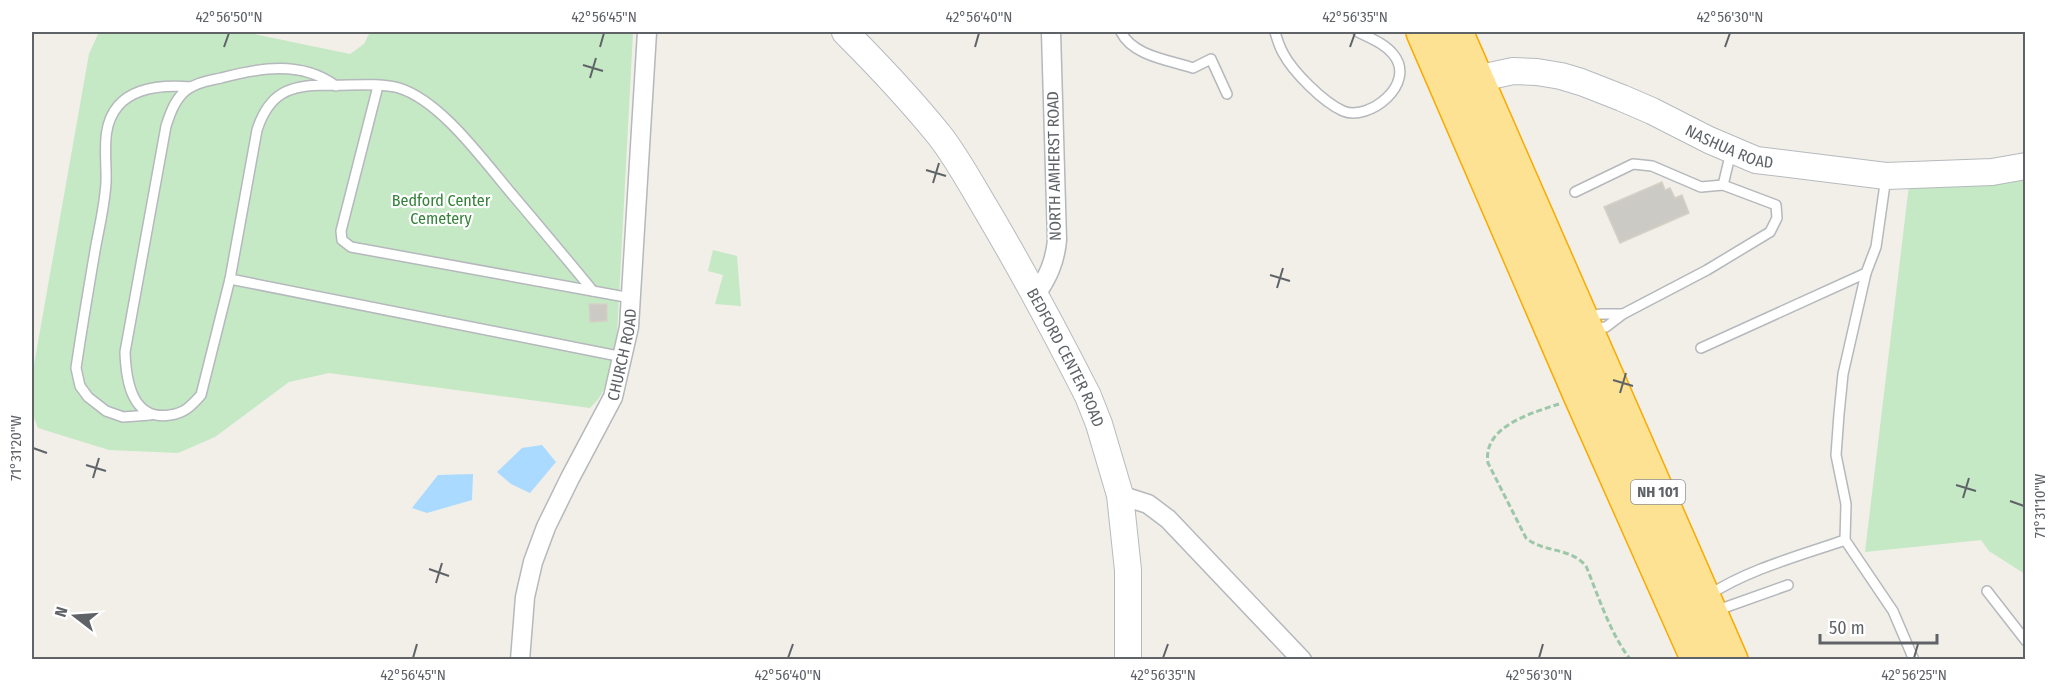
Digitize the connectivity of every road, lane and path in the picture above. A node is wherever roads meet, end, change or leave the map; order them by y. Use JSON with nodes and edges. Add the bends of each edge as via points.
{"nodes":[{"id":1,"x":647,"y":32,"type":"edge"},
{"id":2,"x":845,"y":32,"type":"edge"},
{"id":3,"x":1051,"y":32,"type":"edge"},
{"id":4,"x":1121,"y":32,"type":"edge"},
{"id":5,"x":1275,"y":32,"type":"edge"},
{"id":6,"x":1358,"y":32,"type":"edge"},
{"id":7,"x":1424,"y":32,"type":"edge"},
{"id":8,"x":1456,"y":32,"type":"edge"},
{"id":9,"x":1462,"y":82,"type":"junction"},
{"id":10,"x":336,"y":86,"type":"junction"},
{"id":11,"x":378,"y":86,"type":"junction"},
{"id":12,"x":191,"y":87,"type":"junction"},
{"id":13,"x":1227,"y":94,"type":"dead end"},
{"id":14,"x":1732,"y":150,"type":"junction"},
{"id":15,"x":2025,"y":166,"type":"edge"},
{"id":16,"x":1886,"y":176,"type":"junction"},
{"id":17,"x":1723,"y":185,"type":"junction"},
{"id":18,"x":1575,"y":192,"type":"dead end"},
{"id":19,"x":1866,"y":273,"type":"junction"},
{"id":20,"x":230,"y":279,"type":"junction"},
{"id":21,"x":593,"y":291,"type":"junction"},
{"id":22,"x":1035,"y":296,"type":"junction"},
{"id":23,"x":631,"y":298,"type":"junction"},
{"id":24,"x":1570,"y":331,"type":"junction"},
{"id":25,"x":1701,"y":348,"type":"dead end"},
{"id":26,"x":623,"y":357,"type":"junction"},
{"id":27,"x":1581,"y":397,"type":"junction"},
{"id":28,"x":150,"y":415,"type":"junction"},
{"id":29,"x":1120,"y":495,"type":"junction"},
{"id":30,"x":1845,"y":540,"type":"junction"},
{"id":31,"x":1788,"y":585,"type":"dead end"},
{"id":32,"x":1987,"y":591,"type":"dead end"},
{"id":33,"x":1696,"y":611,"type":"junction"},
{"id":34,"x":2025,"y":641,"type":"edge"},
{"id":35,"x":520,"y":660,"type":"edge"},
{"id":36,"x":1128,"y":660,"type":"edge"},
{"id":37,"x":1302,"y":660,"type":"edge"},
{"id":38,"x":1632,"y":660,"type":"edge"},
{"id":39,"x":1698,"y":660,"type":"edge"},
{"id":40,"x":1731,"y":660,"type":"edge"},
{"id":41,"x":1914,"y":660,"type":"edge"}],
"edges":[{"from":1,"to":23,"type":"street","name":"CHURCH ROAD"},
{"from":2,"to":22,"type":"street","name":"BEDFORD CENTER ROAD","via":[[940,137]]},
{"from":3,"to":22,"type":"street","name":"NORTH AMHERST ROAD","via":[[1057,240],[1053,266]]},
{"from":4,"to":13,"type":"lane","via":[[1126,42],[1142,51],[1193,68],[1211,59]]},
{"from":5,"to":6,"type":"lane","via":[[1283,54],[1307,83],[1344,111],[1352,112],[1387,99],[1400,76],[1393,54]]},
{"from":7,"to":9,"type":"highway","number":"NH 101"},
{"from":8,"to":9,"type":"highway","number":"NH 101"},
{"from":9,"to":14,"type":"street","name":"NASHUA ROAD","via":[[1513,71],[1581,82]]},
{"from":9,"to":24,"type":"highway","number":"NH 101"},
{"from":10,"to":11,"type":"lane"},
{"from":10,"to":12,"type":"lane","via":[[318,75],[277,68],[254,70]]},
{"from":10,"to":20,"type":"lane","via":[[291,88],[269,103],[262,115]]},
{"from":11,"to":21,"type":"lane","via":[[411,92],[457,129]]},
{"from":11,"to":21,"type":"lane","via":[[341,231],[342,240],[351,247]]},
{"from":12,"to":28,"type":"lane","via":[[174,104],[166,126],[125,352],[128,382],[135,400]]},
{"from":12,"to":28,"type":"lane","via":[[173,85],[139,92],[117,107],[109,120],[105,197],[75,368],[80,386],[106,411],[123,417]]},
{"from":14,"to":16,"type":"street","name":"NASHUA ROAD","via":[[1756,160]]},
{"from":14,"to":17,"type":"lane"},
{"from":15,"to":16,"type":"street","name":"NASHUA ROAD","via":[[1992,172]]},
{"from":16,"to":19,"type":"lane","via":[[1876,247]]},
{"from":17,"to":18,"type":"lane","via":[[1701,187],[1652,166],[1633,164]]},
{"from":17,"to":24,"type":"lane","via":[[1776,206],[1777,218],[1770,232],[1623,314],[1595,315]]},
{"from":19,"to":25,"type":"lane"},
{"from":19,"to":30,"type":"lane","via":[[1843,374],[1839,414],[1836,455],[1846,504]]},
{"from":20,"to":26,"type":"lane"},
{"from":20,"to":28,"type":"lane","via":[[201,395],[179,413]]},
{"from":21,"to":23,"type":"lane"},
{"from":22,"to":29,"type":"street","name":"BEDFORD CENTER ROAD","via":[[1088,396]]},
{"from":23,"to":26,"type":"street","name":"CHURCH ROAD"},
{"from":24,"to":27,"type":"highway","number":"NH 101"},
{"from":24,"to":33,"type":"highway","number":"NH 101"},
{"from":26,"to":35,"type":"street","name":"CHURCH ROAD","via":[[613,397],[546,527],[533,561],[525,597]]},
{"from":27,"to":33,"type":"highway","number":"NH 101"},
{"from":27,"to":38,"type":"path","via":[[1534,412],[1504,428],[1488,445],[1488,463],[1526,538],[1533,544],[1569,553],[1586,566],[1615,634]]},
{"from":29,"to":36,"type":"street","via":[[1128,570]]},
{"from":29,"to":37,"type":"street","via":[[1148,504],[1168,519]]},
{"from":30,"to":33,"type":"lane","via":[[1726,585]]},
{"from":30,"to":41,"type":"lane","via":[[1893,611]]},
{"from":31,"to":33,"type":"lane"},
{"from":32,"to":34,"type":"lane"},
{"from":33,"to":39,"type":"highway","number":"NH 101"},
{"from":33,"to":40,"type":"highway","number":"NH 101"}]}
